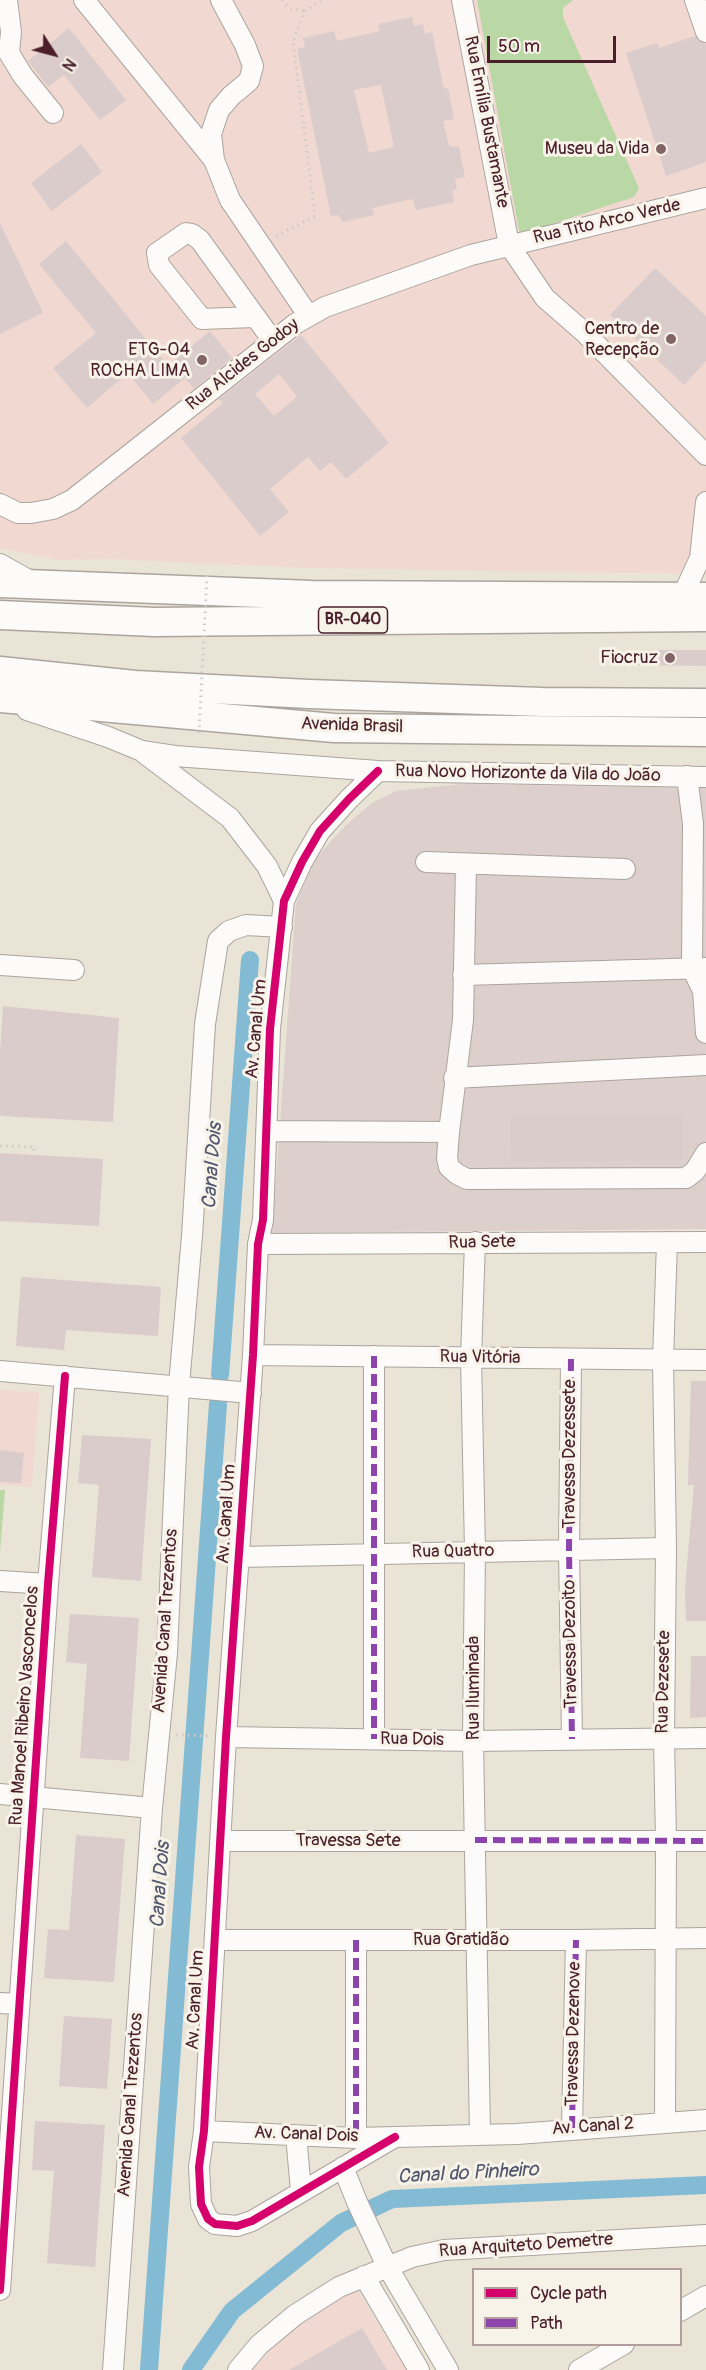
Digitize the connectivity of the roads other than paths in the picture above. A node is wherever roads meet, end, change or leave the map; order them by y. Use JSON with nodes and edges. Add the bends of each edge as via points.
{"nodes":[{"id":1,"x":7,"y":0,"type":"edge"},
{"id":2,"x":84,"y":0,"type":"edge"},
{"id":3,"x":221,"y":0,"type":"edge"},
{"id":4,"x":462,"y":0,"type":"edge"},
{"id":5,"x":695,"y":0,"type":"edge"},
{"id":6,"x":706,"y":32,"type":"edge"},
{"id":7,"x":53,"y":113,"type":"dead end"},
{"id":8,"x":214,"y":160,"type":"junction"},
{"id":9,"x":706,"y":198,"type":"edge"},
{"id":10,"x":509,"y":245,"type":"junction"},
{"id":11,"x":308,"y":315,"type":"junction"},
{"id":12,"x":254,"y":317,"type":"junction"},
{"id":13,"x":273,"y":341,"type":"junction"},
{"id":14,"x":706,"y":454,"type":"edge"},
{"id":15,"x":706,"y":502,"type":"edge"},
{"id":16,"x":0,"y":504,"type":"edge"},
{"id":17,"x":703,"y":559,"type":"edge"},
{"id":18,"x":0,"y":564,"type":"edge"},
{"id":19,"x":0,"y":583,"type":"edge"},
{"id":20,"x":38,"y":584,"type":"junction"},
{"id":21,"x":694,"y":597,"type":"edge"},
{"id":22,"x":0,"y":615,"type":"edge"},
{"id":23,"x":706,"y":617,"type":"edge"},
{"id":24,"x":0,"y":670,"type":"edge"},
{"id":25,"x":0,"y":700,"type":"edge"},
{"id":26,"x":542,"y":702,"type":"junction"},
{"id":27,"x":706,"y":703,"type":"edge"},
{"id":28,"x":700,"y":732,"type":"edge"},
{"id":29,"x":142,"y":751,"type":"junction"},
{"id":30,"x":378,"y":771,"type":"junction"},
{"id":31,"x":697,"y":776,"type":"edge"},
{"id":32,"x":426,"y":862,"type":"dead end"},
{"id":33,"x":466,"y":865,"type":"junction"},
{"id":34,"x":625,"y":869,"type":"dead end"},
{"id":35,"x":284,"y":901,"type":"junction"},
{"id":36,"x":282,"y":927,"type":"junction"},
{"id":37,"x":0,"y":965,"type":"edge"},
{"id":38,"x":74,"y":970,"type":"dead end"},
{"id":39,"x":464,"y":975,"type":"junction"},
{"id":40,"x":702,"y":977,"type":"edge"},
{"id":41,"x":706,"y":1030,"type":"edge"},
{"id":42,"x":706,"y":1065,"type":"edge"},
{"id":43,"x":454,"y":1078,"type":"junction"},
{"id":44,"x":266,"y":1131,"type":"junction"},
{"id":45,"x":449,"y":1132,"type":"junction"},
{"id":46,"x":706,"y":1153,"type":"edge"},
{"id":47,"x":475,"y":1242,"type":"junction"},
{"id":48,"x":666,"y":1242,"type":"junction"},
{"id":49,"x":706,"y":1242,"type":"edge"},
{"id":50,"x":258,"y":1244,"type":"junction"},
{"id":51,"x":253,"y":1355,"type":"junction"},
{"id":52,"x":374,"y":1356,"type":"junction"},
{"id":53,"x":471,"y":1358,"type":"junction"},
{"id":54,"x":570,"y":1359,"type":"junction"},
{"id":55,"x":663,"y":1360,"type":"junction"},
{"id":56,"x":706,"y":1360,"type":"edge"},
{"id":57,"x":0,"y":1371,"type":"edge"},
{"id":58,"x":65,"y":1376,"type":"junction"},
{"id":59,"x":179,"y":1385,"type":"junction"},
{"id":60,"x":251,"y":1393,"type":"junction"},
{"id":61,"x":666,"y":1548,"type":"junction"},
{"id":62,"x":569,"y":1550,"type":"junction"},
{"id":63,"x":475,"y":1551,"type":"junction"},
{"id":64,"x":373,"y":1554,"type":"junction"},
{"id":65,"x":240,"y":1557,"type":"junction"},
{"id":66,"x":0,"y":1581,"type":"edge"},
{"id":67,"x":48,"y":1584,"type":"junction"},
{"id":68,"x":218,"y":1736,"type":"junction"},
{"id":69,"x":706,"y":1738,"type":"edge"},
{"id":70,"x":374,"y":1739,"type":"junction"},
{"id":71,"x":572,"y":1739,"type":"junction"},
{"id":72,"x":664,"y":1739,"type":"junction"},
{"id":73,"x":473,"y":1741,"type":"junction"},
{"id":74,"x":0,"y":1794,"type":"edge"},
{"id":75,"x":34,"y":1796,"type":"junction"},
{"id":76,"x":152,"y":1808,"type":"junction"},
{"id":77,"x":475,"y":1840,"type":"junction"},
{"id":78,"x":220,"y":1841,"type":"junction"},
{"id":79,"x":666,"y":1841,"type":"junction"},
{"id":80,"x":706,"y":1841,"type":"edge"},
{"id":81,"x":706,"y":1938,"type":"edge"},
{"id":82,"x":665,"y":1939,"type":"junction"},
{"id":83,"x":215,"y":1940,"type":"junction"},
{"id":84,"x":356,"y":1940,"type":"junction"},
{"id":85,"x":476,"y":1940,"type":"junction"},
{"id":86,"x":576,"y":1941,"type":"junction"},
{"id":87,"x":9,"y":2004,"type":"edge"},
{"id":88,"x":706,"y":2120,"type":"edge"},
{"id":89,"x":665,"y":2122,"type":"junction"},
{"id":90,"x":572,"y":2128,"type":"junction"},
{"id":91,"x":204,"y":2131,"type":"junction"},
{"id":92,"x":480,"y":2134,"type":"junction"},
{"id":93,"x":296,"y":2135,"type":"junction"},
{"id":94,"x":395,"y":2137,"type":"junction"},
{"id":95,"x":356,"y":2138,"type":"junction"},
{"id":96,"x":343,"y":2167,"type":"junction"},
{"id":97,"x":301,"y":2191,"type":"junction"},
{"id":98,"x":706,"y":2235,"type":"edge"},
{"id":99,"x":387,"y":2266,"type":"junction"},
{"id":100,"x":0,"y":2267,"type":"edge"},
{"id":101,"x":364,"y":2276,"type":"junction"},
{"id":102,"x":0,"y":2290,"type":"edge"},
{"id":103,"x":706,"y":2296,"type":"edge"},
{"id":104,"x":682,"y":2310,"type":"edge"},
{"id":105,"x":621,"y":2346,"type":"edge"},
{"id":106,"x":113,"y":2370,"type":"edge"},
{"id":107,"x":238,"y":2370,"type":"edge"},
{"id":108,"x":419,"y":2370,"type":"edge"},
{"id":109,"x":448,"y":2370,"type":"edge"},
{"id":110,"x":579,"y":2370,"type":"edge"}],
"edges":[{"from":1,"to":7,"type":"street","via":[[9,53]]},
{"from":2,"to":8,"type":"street"},
{"from":3,"to":8,"type":"street","via":[[253,66],[249,81],[219,110],[211,134]]},
{"from":4,"to":10,"type":"street","name":"Rua Emília Bustamante"},
{"from":5,"to":6,"type":"street"},
{"from":8,"to":11,"type":"street","via":[[230,200]]},
{"from":9,"to":10,"type":"street","name":"Rua Tito Arco Verde"},
{"from":10,"to":11,"type":"street","name":"Rua Alcides Godoy"},
{"from":10,"to":14,"type":"street","via":[[545,298]]},
{"from":11,"to":13,"type":"street","name":"Rua Alcides Godoy"},
{"from":12,"to":12,"type":"street","via":[[192,234],[186,233],[157,253],[159,265],[202,319]]},
{"from":12,"to":13,"type":"street"},
{"from":13,"to":16,"type":"street","name":"Rua Alcides Godoy","via":[[72,500],[31,513],[18,513]]},
{"from":15,"to":17,"type":"street"},
{"from":17,"to":21,"type":"street"},
{"from":18,"to":20,"type":"street"},
{"from":19,"to":20,"type":"highway"},
{"from":20,"to":21,"type":"highway","via":[[312,594]]},
{"from":22,"to":23,"type":"highway","number":"BR-040","via":[[154,622]]},
{"from":24,"to":26,"type":"highway","name":"Avenida Brasil","via":[[135,685]]},
{"from":25,"to":28,"type":"highway","name":"Avenida Brasil","via":[[334,728]]},
{"from":25,"to":29,"type":"street","name":"Rua Novo Horizonte da Vila do João"},
{"from":26,"to":27,"type":"highway","name":"Avenida Brasil"},
{"from":26,"to":28,"type":"highway"},
{"from":29,"to":30,"type":"street","name":"Rua Novo Horizonte da Vila do João"},
{"from":29,"to":35,"type":"street","via":[[230,818],[267,867]]},
{"from":30,"to":31,"type":"street","name":"Rua Novo Horizonte da Vila do João"},
{"from":30,"to":35,"type":"street","via":[[320,831]]},
{"from":31,"to":40,"type":"street","via":[[693,824]]},
{"from":32,"to":33,"type":"street"},
{"from":33,"to":34,"type":"street"},
{"from":33,"to":39,"type":"street"},
{"from":35,"to":36,"type":"street","name":"Av. Canal Um"},
{"from":36,"to":44,"type":"street","name":"Av. Canal Um","via":[[270,1029]]},
{"from":36,"to":59,"type":"street","name":"Avenida Canal Trezentos","via":[[246,925],[230,931],[218,941],[214,953],[205,1024]]},
{"from":37,"to":38,"type":"street"},
{"from":39,"to":40,"type":"street"},
{"from":39,"to":43,"type":"street","via":[[463,1020]]},
{"from":40,"to":41,"type":"street"},
{"from":42,"to":43,"type":"street"},
{"from":43,"to":45,"type":"street"},
{"from":44,"to":45,"type":"street"},
{"from":44,"to":50,"type":"street","name":"Av. Canal Um"},
{"from":45,"to":46,"type":"street","via":[[449,1167],[467,1179],[686,1178]]},
{"from":47,"to":48,"type":"street","name":"Rua Sete"},
{"from":47,"to":50,"type":"street","name":"Rua Sete"},
{"from":47,"to":53,"type":"street","name":"Rua Iluminada"},
{"from":48,"to":49,"type":"street","name":"Rua Sete"},
{"from":48,"to":55,"type":"street","name":"Rua Dezesete"},
{"from":50,"to":51,"type":"street","name":"Av. Canal Um"},
{"from":51,"to":52,"type":"street","name":"Rua Vitória"},
{"from":51,"to":60,"type":"street","name":"Av. Canal Um"},
{"from":52,"to":53,"type":"street","name":"Rua Vitória"},
{"from":52,"to":64,"type":"street"},
{"from":53,"to":54,"type":"street","name":"Rua Vitória"},
{"from":53,"to":63,"type":"street","name":"Rua Iluminada"},
{"from":54,"to":55,"type":"street","name":"Rua Vitória"},
{"from":54,"to":62,"type":"street","name":"Travessa Dezessete"},
{"from":55,"to":56,"type":"street","name":"Rua Vitória"},
{"from":55,"to":61,"type":"street","name":"Rua Dezesete"},
{"from":57,"to":58,"type":"street"},
{"from":58,"to":59,"type":"street"},
{"from":58,"to":67,"type":"street","name":"Rua Manoel Ribeiro Vasconcelos"},
{"from":59,"to":60,"type":"street"},
{"from":59,"to":76,"type":"street","name":"Avenida Canal Trezentos","via":[[166,1653]]},
{"from":60,"to":65,"type":"street","name":"Av. Canal Um"},
{"from":61,"to":62,"type":"street","name":"Rua Quatro"},
{"from":61,"to":72,"type":"street","name":"Rua Dezesete"},
{"from":62,"to":63,"type":"street","name":"Rua Quatro"},
{"from":62,"to":71,"type":"street","name":"Travessa Dezoito"},
{"from":63,"to":64,"type":"street","name":"Rua Quatro"},
{"from":63,"to":73,"type":"street","name":"Rua Iluminada"},
{"from":64,"to":65,"type":"street","name":"Rua Quatro"},
{"from":64,"to":70,"type":"street"},
{"from":65,"to":68,"type":"street","name":"Av. Canal Um"},
{"from":66,"to":67,"type":"street"},
{"from":67,"to":75,"type":"street","name":"Rua Manoel Ribeiro Vasconcelos"},
{"from":68,"to":70,"type":"street","name":"Rua Dois"},
{"from":68,"to":78,"type":"street","name":"Av. Canal Um"},
{"from":69,"to":72,"type":"street","name":"Rua Dois"},
{"from":70,"to":73,"type":"street","name":"Rua Dois"},
{"from":71,"to":72,"type":"street","name":"Rua Dois"},
{"from":71,"to":73,"type":"street","name":"Rua Dois"},
{"from":72,"to":79,"type":"street","name":"Rua Dezesete"},
{"from":73,"to":77,"type":"street","name":"Rua Iluminada"},
{"from":74,"to":75,"type":"street"},
{"from":75,"to":76,"type":"street"},
{"from":75,"to":87,"type":"street","name":"Rua Manoel Ribeiro Vasconcelos"},
{"from":76,"to":106,"type":"street","name":"Avenida Canal Trezentos"},
{"from":77,"to":78,"type":"street","name":"Travessa Sete"},
{"from":77,"to":79,"type":"street","name":"Travessa Sete"},
{"from":77,"to":85,"type":"street","name":"Rua Iluminada"},
{"from":78,"to":83,"type":"street","name":"Av. Canal Um"},
{"from":79,"to":80,"type":"street","name":"Travessa Sete"},
{"from":79,"to":82,"type":"street","name":"Rua Dezesete"},
{"from":81,"to":82,"type":"street","name":"Rua Gratidão"},
{"from":82,"to":86,"type":"street","name":"Rua Gratidão"},
{"from":82,"to":89,"type":"street","name":"Rua Dezesete"},
{"from":83,"to":84,"type":"street","name":"Rua Gratidão"},
{"from":83,"to":91,"type":"street","name":"Av. Canal Um"},
{"from":84,"to":85,"type":"street","name":"Rua Gratidão"},
{"from":84,"to":95,"type":"street"},
{"from":85,"to":86,"type":"street","name":"Rua Gratidão"},
{"from":85,"to":92,"type":"street","name":"Rua Iluminada"},
{"from":86,"to":90,"type":"street","name":"Travessa Dezenove"},
{"from":87,"to":100,"type":"street","name":"Rua Manoel Ribeiro Vasconcelos"},
{"from":88,"to":89,"type":"street","name":"Av. Canal 2"},
{"from":89,"to":90,"type":"street","name":"Av. Canal 2"},
{"from":90,"to":92,"type":"street","name":"Av. Canal 2"},
{"from":91,"to":93,"type":"street","name":"Av. Canal Dois"},
{"from":91,"to":97,"type":"street","name":"Av. Canal Um","via":[[199,2190],[208,2220],[237,2226]]},
{"from":92,"to":94,"type":"street","name":"Av. Canal Dois"},
{"from":93,"to":95,"type":"street","name":"Av. Canal Dois"},
{"from":93,"to":97,"type":"street"},
{"from":94,"to":95,"type":"street","name":"Av. Canal Dois"},
{"from":94,"to":96,"type":"street"},
{"from":96,"to":97,"type":"street"},
{"from":96,"to":99,"type":"street"},
{"from":98,"to":99,"type":"street","name":"Rua Arquiteto Demetre","via":[[444,2250]]},
{"from":99,"to":101,"type":"street","name":"Rua Arquiteto Demetre"},
{"from":99,"to":109,"type":"street"},
{"from":100,"to":102,"type":"street","name":"Rua Manoel Ribeiro Vasconcelos"},
{"from":101,"to":107,"type":"street","name":"Rua Arquiteto Demetre","via":[[295,2315],[259,2345]]},
{"from":101,"to":108,"type":"street"},
{"from":103,"to":104,"type":"street"},
{"from":105,"to":110,"type":"street"}]}
